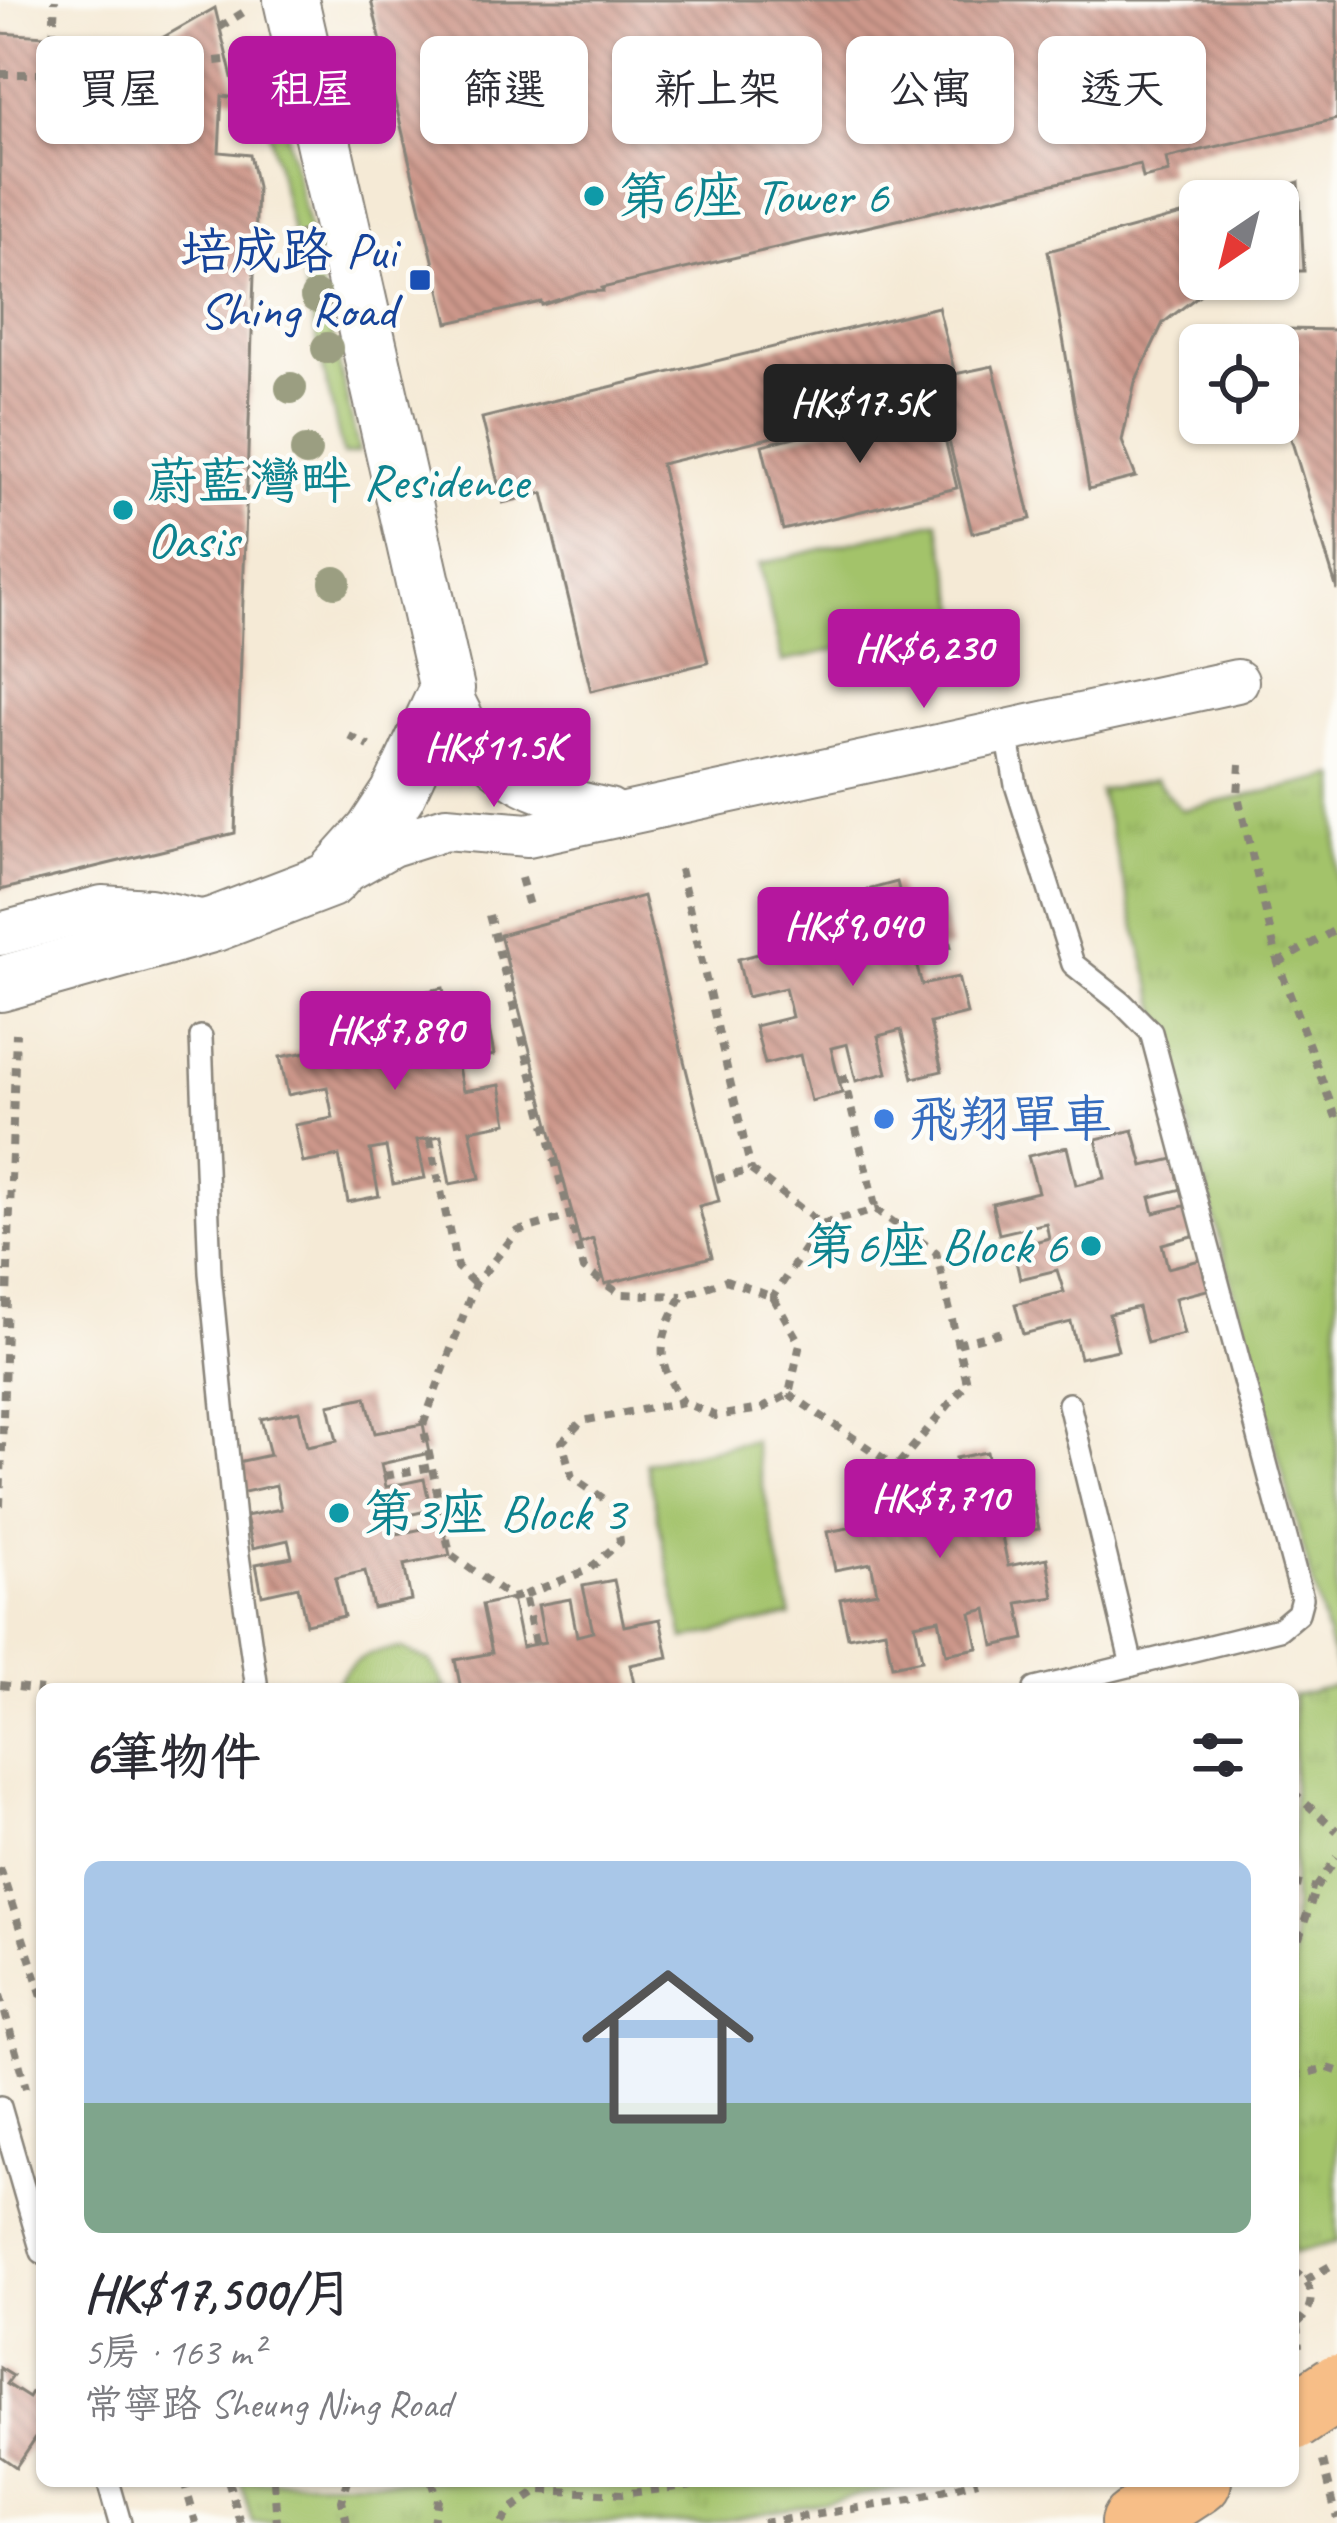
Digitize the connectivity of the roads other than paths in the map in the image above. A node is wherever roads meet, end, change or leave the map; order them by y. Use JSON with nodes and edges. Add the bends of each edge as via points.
{"nodes":[{"id":1,"x":291,"y":0,"type":"edge"},
{"id":2,"x":1237,"y":682,"type":"dead end"},
{"id":3,"x":447,"y":688,"type":"junction"},
{"id":4,"x":1007,"y":733,"type":"junction"},
{"id":5,"x":628,"y":814,"type":"junction"},
{"id":6,"x":330,"y":880,"type":"junction"},
{"id":7,"x":215,"y":924,"type":"junction"},
{"id":8,"x":0,"y":934,"type":"edge"},
{"id":9,"x":8,"y":1009,"type":"edge"},
{"id":10,"x":202,"y":1037,"type":"dead end"},
{"id":11,"x":1069,"y":1404,"type":"dead end"},
{"id":12,"x":1132,"y":1665,"type":"junction"},
{"id":13,"x":256,"y":1683,"type":"edge"},
{"id":14,"x":1059,"y":1683,"type":"edge"},
{"id":15,"x":0,"y":2107,"type":"edge"},
{"id":16,"x":36,"y":2231,"type":"edge"},
{"id":17,"x":1337,"y":2388,"type":"edge"},
{"id":18,"x":1299,"y":2413,"type":"edge"},
{"id":19,"x":110,"y":2487,"type":"edge"},
{"id":20,"x":1189,"y":2487,"type":"edge"},
{"id":21,"x":120,"y":2523,"type":"edge"},
{"id":22,"x":1134,"y":2523,"type":"edge"}],
"edges":[{"from":1,"to":3,"type":"street"},
{"from":2,"to":4,"type":"street"},
{"from":3,"to":5,"type":"street","via":[[484,755],[518,779],[558,799]]},
{"from":3,"to":6,"type":"street","via":[[398,794]]},
{"from":4,"to":5,"type":"street"},
{"from":4,"to":12,"type":"lane","via":[[1073,964],[1151,1032],[1301,1598],[1298,1613],[1279,1629]]},
{"from":5,"to":6,"type":"street","via":[[528,835],[446,828],[392,845]]},
{"from":6,"to":7,"type":"street"},
{"from":7,"to":8,"type":"street","via":[[102,907]]},
{"from":7,"to":9,"type":"street"},
{"from":10,"to":13,"type":"lane","via":[[211,1273]]},
{"from":11,"to":12,"type":"lane"},
{"from":12,"to":14,"type":"lane"},
{"from":15,"to":16,"type":"lane"},
{"from":17,"to":18,"type":"highway","bridge":true},
{"from":19,"to":21,"type":"lane"},
{"from":20,"to":22,"type":"highway"}]}
